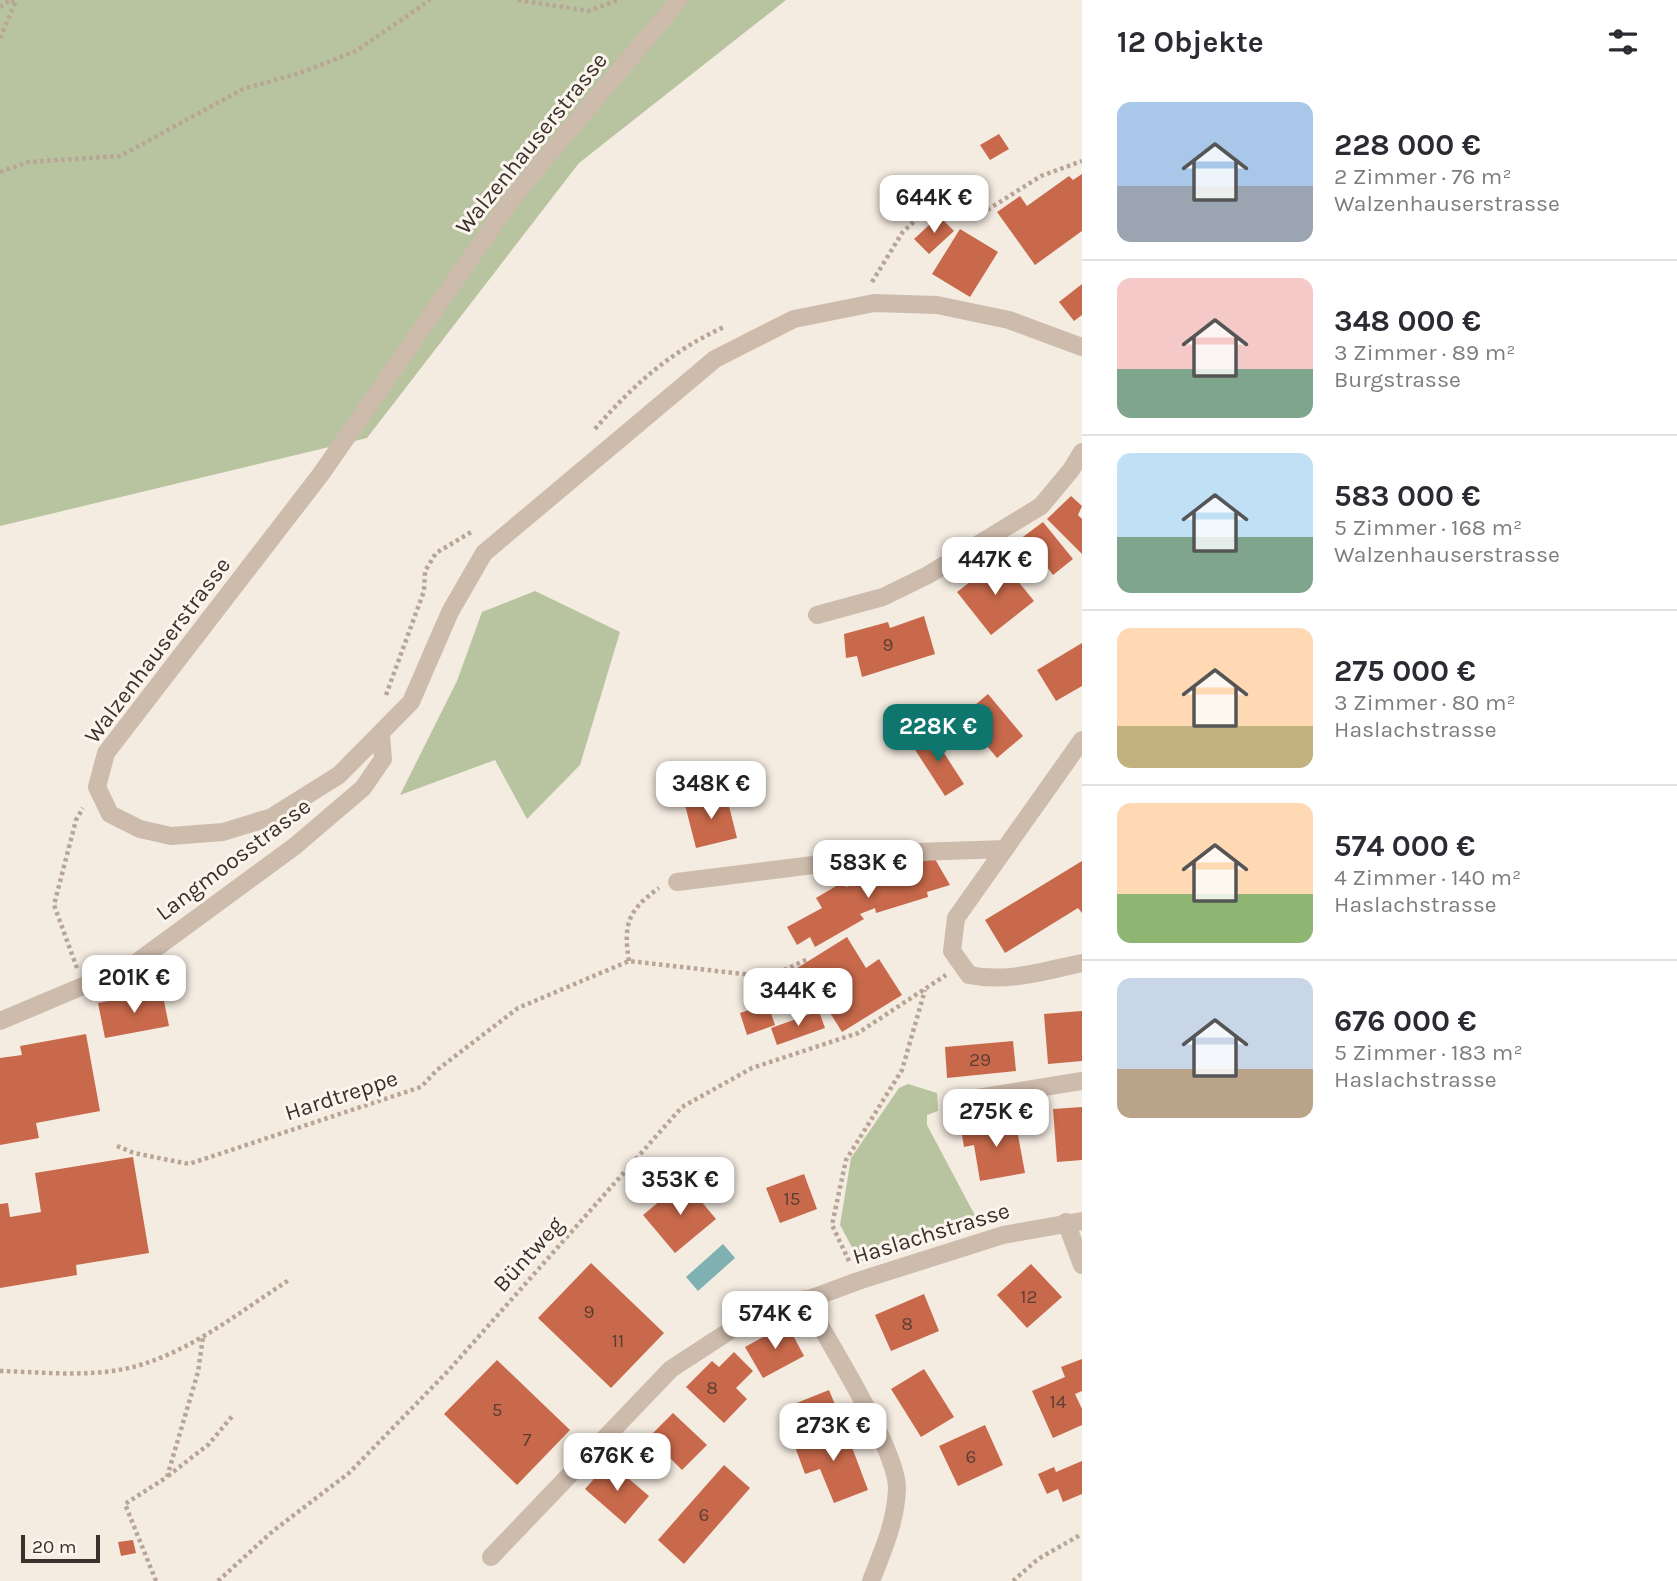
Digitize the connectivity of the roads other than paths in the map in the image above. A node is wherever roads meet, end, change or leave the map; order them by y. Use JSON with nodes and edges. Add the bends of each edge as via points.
{"nodes":[{"id":1,"x":679,"y":0,"type":"edge"},
{"id":2,"x":1082,"y":347,"type":"edge"},
{"id":3,"x":1082,"y":452,"type":"edge"},
{"id":4,"x":817,"y":615,"type":"dead end"},
{"id":5,"x":381,"y":736,"type":"junction"},
{"id":6,"x":1082,"y":740,"type":"edge"},
{"id":7,"x":1005,"y":849,"type":"junction"},
{"id":8,"x":677,"y":882,"type":"road end"},
{"id":9,"x":1082,"y":963,"type":"edge"},
{"id":10,"x":0,"y":1021,"type":"edge"},
{"id":11,"x":1082,"y":1081,"type":"edge"},
{"id":12,"x":977,"y":1098,"type":"dead end"},
{"id":13,"x":1074,"y":1221,"type":"edge"},
{"id":14,"x":1082,"y":1265,"type":"edge"},
{"id":15,"x":805,"y":1299,"type":"junction"},
{"id":16,"x":491,"y":1558,"type":"dead end"},
{"id":17,"x":871,"y":1581,"type":"edge"}],
"edges":[{"from":1,"to":5,"type":"street","name":"Walzenhauserstrasse","via":[[513,197],[321,474],[106,753],[97,787],[110,814],[140,829],[171,836],[223,832],[272,817],[339,775]]},
{"from":2,"to":5,"type":"street","via":[[1009,320],[937,305],[874,303],[793,319],[715,359],[484,553],[450,612],[411,702]]},
{"from":3,"to":4,"type":"street","via":[[1041,506],[940,569],[883,597]]},
{"from":5,"to":10,"type":"street","name":"Langmoosstrasse","via":[[383,759],[363,789],[295,846],[133,965]]},
{"from":6,"to":7,"type":"street"},
{"from":7,"to":8,"type":"street","via":[[917,852]]},
{"from":7,"to":9,"type":"street","via":[[956,918],[952,951],[961,965],[969,975],[1017,978]]},
{"from":11,"to":12,"type":"street"},
{"from":13,"to":14,"type":"street","name":"Haslachstrasse"},
{"from":13,"to":15,"type":"street","name":"Haslachstrasse","via":[[1003,1235]]},
{"from":15,"to":16,"type":"street","name":"Haslachstrasse","via":[[737,1326],[671,1369]]},
{"from":15,"to":17,"type":"street","via":[[888,1451],[897,1485],[893,1527]]}]}
